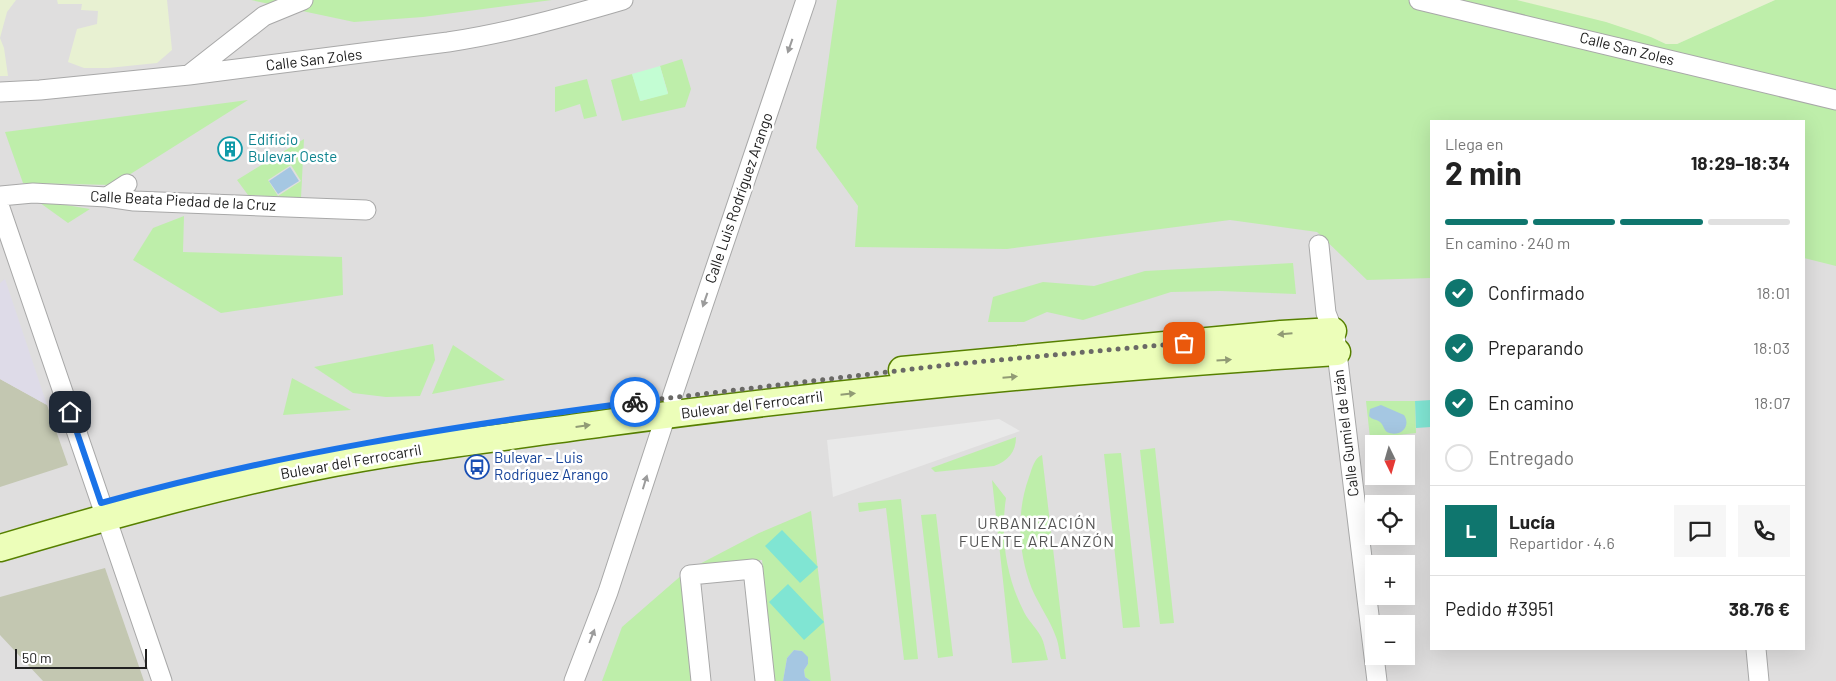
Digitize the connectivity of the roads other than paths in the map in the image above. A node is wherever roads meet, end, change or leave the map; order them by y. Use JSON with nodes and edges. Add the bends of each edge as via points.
{"nodes":[{"id":1,"x":303,"y":0,"type":"edge"},
{"id":2,"x":623,"y":0,"type":"edge"},
{"id":3,"x":806,"y":0,"type":"edge"},
{"id":4,"x":1419,"y":0,"type":"edge"},
{"id":5,"x":189,"y":75,"type":"junction"},
{"id":6,"x":3,"y":94,"type":"edge"},
{"id":7,"x":1836,"y":100,"type":"edge"},
{"id":8,"x":127,"y":184,"type":"dead end"},
{"id":9,"x":0,"y":196,"type":"edge"},
{"id":10,"x":107,"y":196,"type":"junction"},
{"id":11,"x":0,"y":208,"type":"edge"},
{"id":12,"x":366,"y":210,"type":"dead end"},
{"id":13,"x":1319,"y":245,"type":"dead end"},
{"id":14,"x":1335,"y":341,"type":"junction"},
{"id":15,"x":669,"y":406,"type":"junction"},
{"id":16,"x":103,"y":510,"type":"junction"},
{"id":17,"x":0,"y":533,"type":"edge"},
{"id":18,"x":0,"y":548,"type":"edge"},
{"id":19,"x":1756,"y":650,"type":"edge"},
{"id":20,"x":162,"y":681,"type":"edge"},
{"id":21,"x":574,"y":681,"type":"edge"},
{"id":22,"x":701,"y":681,"type":"edge"},
{"id":23,"x":765,"y":681,"type":"edge"},
{"id":24,"x":1377,"y":681,"type":"edge"},
{"id":25,"x":1759,"y":681,"type":"edge"}],
"edges":[{"from":1,"to":5,"type":"street","via":[[264,16]]},
{"from":2,"to":5,"type":"street","name":"Calle San Zoles","via":[[477,38]]},
{"from":3,"to":15,"type":"street","name":"Calle Luis Rodríguez Arango","one_way":true},
{"from":4,"to":7,"type":"street","name":"Calle San Zoles"},
{"from":5,"to":6,"type":"street","name":"Calle San Zoles"},
{"from":8,"to":10,"type":"street"},
{"from":9,"to":10,"type":"street","name":"Calle Beata Piedad de la Cruz","via":[[32,193]]},
{"from":10,"to":12,"type":"street","name":"Calle Beata Piedad de la Cruz","via":[[134,201]]},
{"from":11,"to":16,"type":"street"},
{"from":13,"to":14,"type":"street","name":"Calle Gumiel de Izán","via":[[1326,313]]},
{"from":14,"to":15,"type":"main road","name":"Bulevar del Ferrocarril","via":[[955,364]]},
{"from":14,"to":24,"type":"street","name":"Calle Gumiel de Izán"},
{"from":15,"to":16,"type":"main road","name":"Bulevar del Ferrocarril","via":[[403,436],[307,453],[204,476]]},
{"from":21,"to":15,"type":"street","name":"Calle Luis Rodríguez Arango","one_way":true,"via":[[608,592]]},
{"from":16,"to":17,"type":"main road","name":"Bulevar del Ferrocarril"},
{"from":16,"to":18,"type":"main road","name":"Bulevar del Ferrocarril"},
{"from":16,"to":20,"type":"street"},
{"from":19,"to":25,"type":"street"},
{"from":22,"to":23,"type":"street","via":[[690,575],[753,569]]}]}
